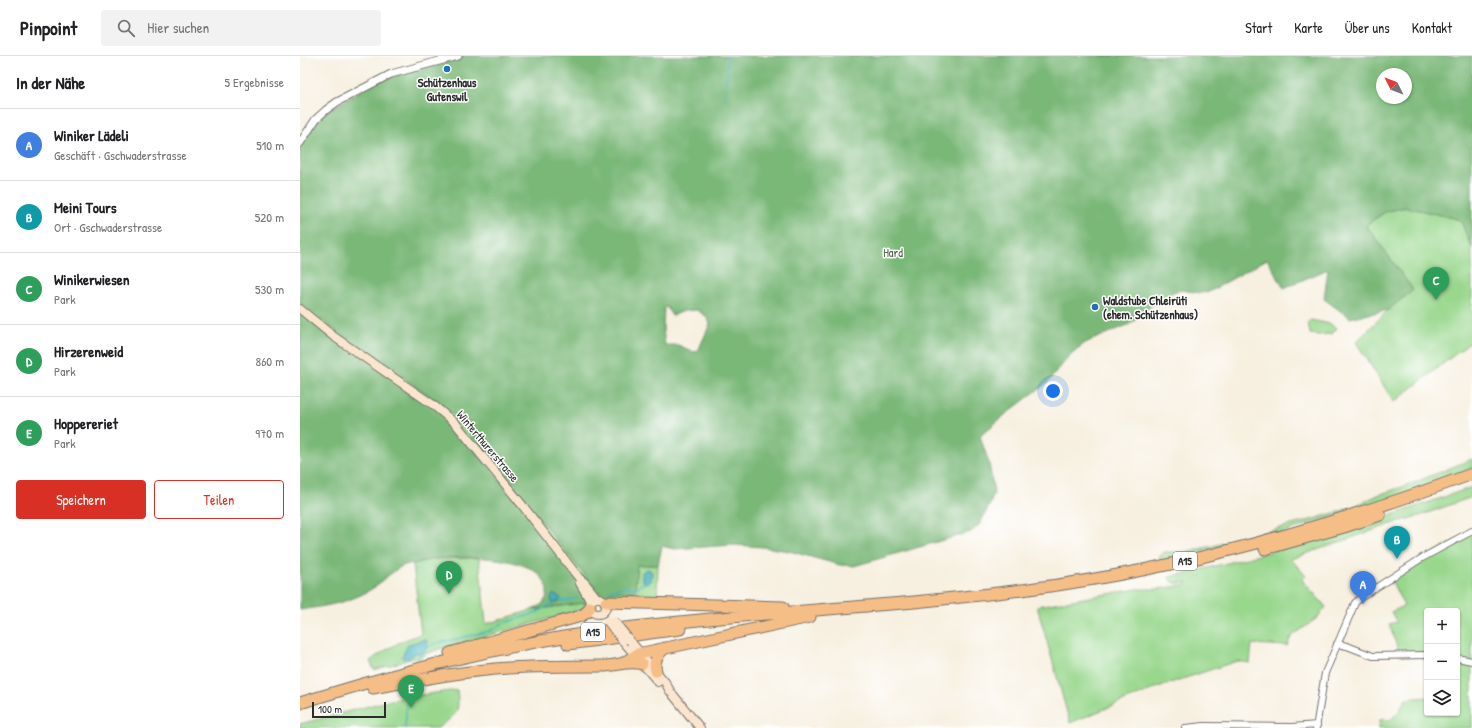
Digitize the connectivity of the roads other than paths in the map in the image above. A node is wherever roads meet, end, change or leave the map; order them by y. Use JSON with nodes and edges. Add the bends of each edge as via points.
{"nodes":[{"id":1,"x":458,"y":56,"type":"edge"},
{"id":2,"x":300,"y":143,"type":"edge"},
{"id":3,"x":300,"y":309,"type":"edge"},
{"id":4,"x":1472,"y":474,"type":"edge"},
{"id":5,"x":1472,"y":482,"type":"edge"},
{"id":6,"x":1472,"y":531,"type":"edge"},
{"id":7,"x":598,"y":605,"type":"junction"},
{"id":8,"x":832,"y":609,"type":"junction"},
{"id":9,"x":810,"y":617,"type":"junction"},
{"id":10,"x":1337,"y":644,"type":"junction"},
{"id":11,"x":666,"y":648,"type":"junction"},
{"id":12,"x":1424,"y":656,"type":"edge"},
{"id":13,"x":640,"y":657,"type":"junction"},
{"id":14,"x":1460,"y":659,"type":"edge"},
{"id":15,"x":1472,"y":661,"type":"edge"},
{"id":16,"x":656,"y":671,"type":"junction"},
{"id":17,"x":358,"y":685,"type":"junction"},
{"id":18,"x":373,"y":688,"type":"junction"},
{"id":19,"x":670,"y":691,"type":"junction"},
{"id":20,"x":300,"y":703,"type":"edge"},
{"id":21,"x":300,"y":711,"type":"edge"},
{"id":22,"x":1316,"y":726,"type":"edge"},
{"id":23,"x":700,"y":728,"type":"edge"},
{"id":24,"x":1185,"y":728,"type":"edge"}],
"edges":[{"from":1,"to":2,"type":"street","via":[[391,74],[337,102],[316,119]]},
{"from":3,"to":7,"type":"main road","name":"Winterthurerstrasse","via":[[332,336],[432,404],[463,431],[584,582]]},
{"from":4,"to":8,"type":"highway","number":"A15","via":[[1395,502],[1282,537],[1148,569],[1093,580],[1013,591]]},
{"from":5,"to":9,"type":"highway","number":"A15","via":[[1344,527],[1170,572],[1104,585],[995,601]]},
{"from":6,"to":10,"type":"street","via":[[1417,561],[1360,598],[1353,607]]},
{"from":7,"to":8,"type":"highway"},
{"from":7,"to":13,"type":"main road","name":"Winterthurerstrasse","bridge":true},
{"from":7,"to":17,"type":"highway","via":[[581,616],[448,653]]},
{"from":8,"to":17,"type":"highway","number":"A15","via":[[606,630],[455,658]]},
{"from":9,"to":11,"type":"highway"},
{"from":9,"to":18,"type":"highway","number":"A15","via":[[638,634],[554,646],[453,667]]},
{"from":10,"to":12,"type":"street","via":[[1373,656]]},
{"from":10,"to":22,"type":"street","via":[[1324,679]]},
{"from":11,"to":13,"type":"highway"},
{"from":11,"to":16,"type":"highway","via":[[657,658]]},
{"from":13,"to":16,"type":"main road","name":"Winterthurerstrasse"},
{"from":13,"to":18,"type":"highway","via":[[608,666],[507,668]]},
{"from":13,"to":19,"type":"main road","name":"Winterthurerstrasse","via":[[662,685]]},
{"from":14,"to":15,"type":"street"},
{"from":16,"to":19,"type":"main road","name":"Winterthurerstrasse"},
{"from":17,"to":20,"type":"highway","number":"A15"},
{"from":18,"to":21,"type":"highway","number":"A15"},
{"from":19,"to":23,"type":"main road","name":"Winterthurerstrasse"},
{"from":22,"to":24,"type":"street"}]}
